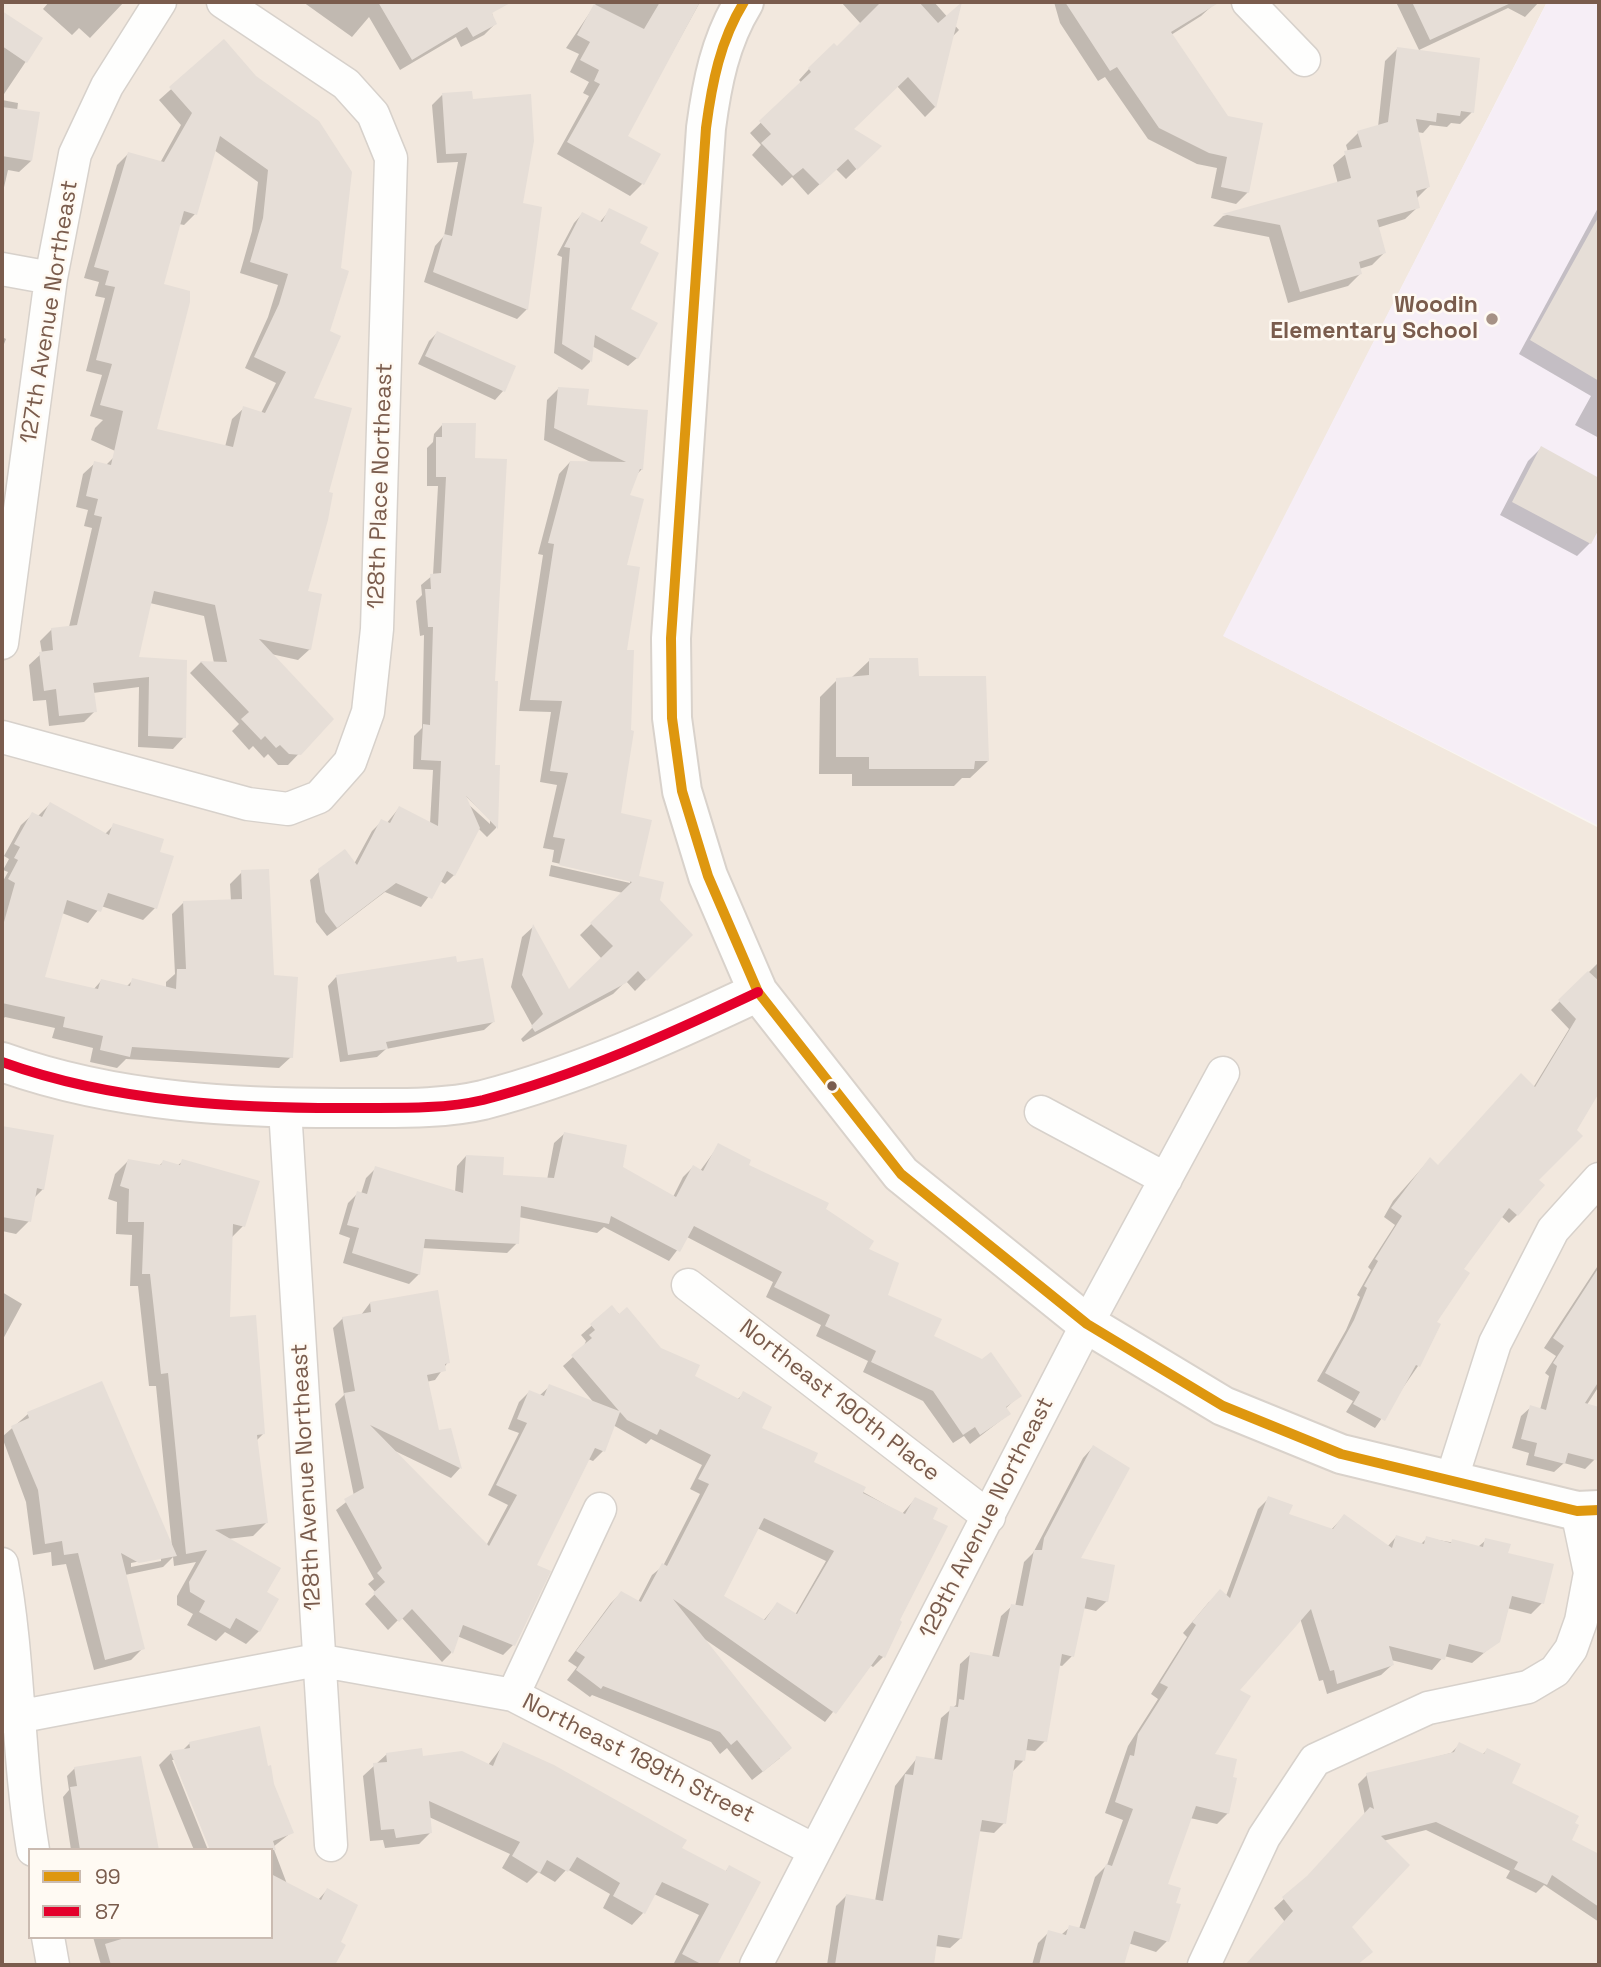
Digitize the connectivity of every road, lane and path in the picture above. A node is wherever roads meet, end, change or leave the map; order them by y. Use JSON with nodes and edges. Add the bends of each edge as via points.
{"nodes":[{"id":1,"x":160,"y":2,"type":"edge"},
{"id":2,"x":223,"y":2,"type":"edge"},
{"id":3,"x":744,"y":2,"type":"edge"},
{"id":4,"x":1248,"y":2,"type":"edge"},
{"id":5,"x":1304,"y":60,"type":"dead end"},
{"id":6,"x":2,"y":269,"type":"edge"},
{"id":7,"x":51,"y":278,"type":"junction"},
{"id":8,"x":2,"y":643,"type":"edge"},
{"id":9,"x":2,"y":737,"type":"edge"},
{"id":10,"x":758,"y":992,"type":"junction"},
{"id":11,"x":2,"y":1062,"type":"edge"},
{"id":12,"x":1223,"y":1073,"type":"dead end"},
{"id":13,"x":285,"y":1109,"type":"junction"},
{"id":14,"x":1041,"y":1112,"type":"dead end"},
{"id":15,"x":1166,"y":1179,"type":"junction"},
{"id":16,"x":1599,"y":1179,"type":"edge"},
{"id":17,"x":688,"y":1285,"type":"dead end"},
{"id":18,"x":1087,"y":1324,"type":"junction"},
{"id":19,"x":1451,"y":1480,"type":"junction"},
{"id":20,"x":600,"y":1508,"type":"dead end"},
{"id":21,"x":1588,"y":1511,"type":"edge"},
{"id":22,"x":989,"y":1517,"type":"junction"},
{"id":23,"x":2,"y":1564,"type":"edge"},
{"id":24,"x":317,"y":1660,"type":"junction"},
{"id":25,"x":513,"y":1695,"type":"junction"},
{"id":26,"x":9,"y":1717,"type":"edge"},
{"id":27,"x":331,"y":1845,"type":"dead end"},
{"id":28,"x":33,"y":1848,"type":"edge"},
{"id":29,"x":814,"y":1850,"type":"junction"},
{"id":30,"x":48,"y":1939,"type":"edge"},
{"id":31,"x":53,"y":1965,"type":"edge"},
{"id":32,"x":756,"y":1965,"type":"edge"},
{"id":33,"x":1204,"y":1965,"type":"edge"}],
"edges":[{"from":1,"to":7,"type":"street","name":"127th Avenue Northeast","via":[[107,86],[75,154]]},
{"from":2,"to":9,"type":"street","name":"128th Place Northeast","via":[[346,84],[373,114],[391,158],[377,629],[368,712],[350,762],[319,797],[288,809],[248,804]]},
{"from":3,"to":10,"type":"main road","via":[[723,44],[706,128],[671,638],[672,718],[682,791],[708,876]]},
{"from":4,"to":5,"type":"street"},
{"from":6,"to":7,"type":"street"},
{"from":7,"to":8,"type":"street","name":"127th Avenue Northeast"},
{"from":10,"to":13,"type":"main road","via":[[646,1044],[480,1101],[396,1108]]},
{"from":10,"to":18,"type":"main road","via":[[901,1174]]},
{"from":11,"to":13,"type":"main road","via":[[48,1078],[150,1098]]},
{"from":12,"to":15,"type":"street","name":"129th Avenue Northeast"},
{"from":13,"to":24,"type":"street","name":"128th Avenue Northeast"},
{"from":14,"to":15,"type":"street"},
{"from":15,"to":18,"type":"street","name":"129th Avenue Northeast"},
{"from":16,"to":19,"type":"street","via":[[1553,1230],[1495,1343]]},
{"from":17,"to":22,"type":"street","name":"Northeast 190th Place"},
{"from":18,"to":19,"type":"main road","via":[[1223,1406],[1341,1454]]},
{"from":18,"to":22,"type":"street","name":"129th Avenue Northeast"},
{"from":19,"to":21,"type":"main road"},
{"from":20,"to":25,"type":"street"},
{"from":21,"to":33,"type":"street","via":[[1590,1573],[1581,1621],[1571,1649],[1555,1671],[1528,1687],[1428,1708],[1315,1760],[1264,1837]]},
{"from":22,"to":29,"type":"street","name":"129th Avenue Northeast"},
{"from":23,"to":26,"type":"street","via":[[11,1614]]},
{"from":24,"to":25,"type":"street","name":"Northeast 189th Street"},
{"from":24,"to":26,"type":"street","name":"Northeast 189th Street"},
{"from":24,"to":27,"type":"street","name":"128th Avenue Northeast"},
{"from":25,"to":29,"type":"street","name":"Northeast 189th Street"},
{"from":26,"to":28,"type":"street"},
{"from":29,"to":32,"type":"street","name":"129th Avenue Northeast"},
{"from":30,"to":31,"type":"street"}]}
